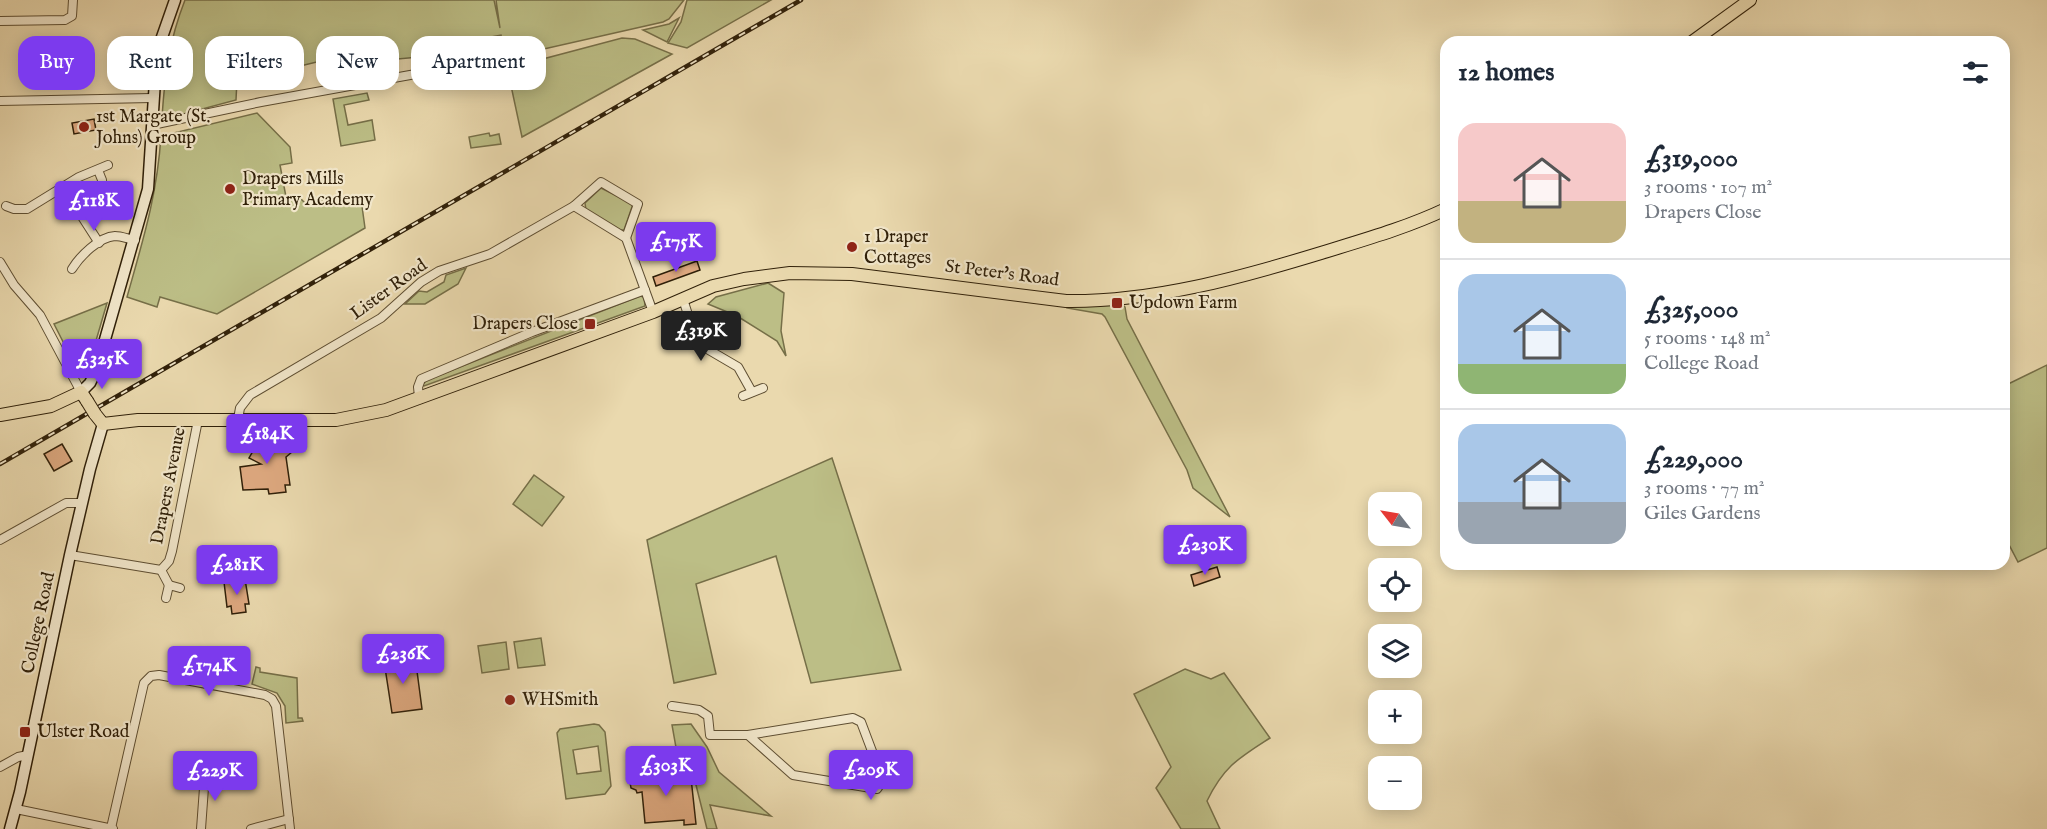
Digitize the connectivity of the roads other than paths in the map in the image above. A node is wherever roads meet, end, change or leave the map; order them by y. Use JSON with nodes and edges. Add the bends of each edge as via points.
{"nodes":[{"id":1,"x":73,"y":0,"type":"edge"},
{"id":2,"x":175,"y":0,"type":"edge"},
{"id":3,"x":1750,"y":0,"type":"edge"},
{"id":4,"x":0,"y":21,"type":"edge"},
{"id":5,"x":1700,"y":36,"type":"edge"},
{"id":6,"x":411,"y":75,"type":"edge"},
{"id":7,"x":152,"y":98,"type":"junction"},
{"id":8,"x":0,"y":101,"type":"edge"},
{"id":9,"x":152,"y":124,"type":"junction"},
{"id":10,"x":108,"y":165,"type":"dead end"},
{"id":11,"x":98,"y":170,"type":"junction"},
{"id":12,"x":102,"y":180,"type":"dead end"},
{"id":13,"x":63,"y":187,"type":"junction"},
{"id":14,"x":6,"y":206,"type":"dead end"},
{"id":15,"x":574,"y":206,"type":"junction"},
{"id":16,"x":1440,"y":211,"type":"edge"},
{"id":17,"x":626,"y":238,"type":"junction"},
{"id":18,"x":135,"y":240,"type":"junction"},
{"id":19,"x":99,"y":243,"type":"junction"},
{"id":20,"x":0,"y":262,"type":"edge"},
{"id":21,"x":72,"y":269,"type":"dead end"},
{"id":22,"x":645,"y":290,"type":"junction"},
{"id":23,"x":683,"y":299,"type":"junction"},
{"id":24,"x":653,"y":312,"type":"junction"},
{"id":25,"x":763,"y":388,"type":"dead end"},
{"id":26,"x":752,"y":392,"type":"junction"},
{"id":27,"x":743,"y":396,"type":"dead end"},
{"id":28,"x":84,"y":397,"type":"junction"},
{"id":29,"x":419,"y":397,"type":"junction"},
{"id":30,"x":0,"y":415,"type":"edge"},
{"id":31,"x":99,"y":419,"type":"junction"},
{"id":32,"x":238,"y":419,"type":"junction"},
{"id":33,"x":198,"y":420,"type":"junction"},
{"id":34,"x":82,"y":504,"type":"junction"},
{"id":35,"x":0,"y":540,"type":"edge"},
{"id":36,"x":70,"y":555,"type":"junction"},
{"id":37,"x":161,"y":570,"type":"junction"},
{"id":38,"x":169,"y":585,"type":"junction"},
{"id":39,"x":180,"y":588,"type":"dead end"},
{"id":40,"x":166,"y":598,"type":"dead end"},
{"id":41,"x":672,"y":706,"type":"dead end"},
{"id":42,"x":748,"y":735,"type":"junction"},
{"id":43,"x":28,"y":755,"type":"junction"},
{"id":44,"x":0,"y":767,"type":"edge"},
{"id":45,"x":214,"y":775,"type":"dead end"},
{"id":46,"x":16,"y":809,"type":"junction"},
{"id":47,"x":289,"y":819,"type":"junction"},
{"id":48,"x":99,"y":827,"type":"edge"},
{"id":49,"x":10,"y":829,"type":"edge"},
{"id":50,"x":113,"y":829,"type":"edge"},
{"id":51,"x":201,"y":829,"type":"edge"},
{"id":52,"x":251,"y":829,"type":"edge"},
{"id":53,"x":290,"y":829,"type":"edge"}],
"edges":[{"from":1,"to":4,"type":"street","via":[[73,13],[68,20]]},
{"from":2,"to":7,"type":"main road","via":[[161,40]]},
{"from":3,"to":5,"type":"main road"},
{"from":6,"to":9,"type":"street"},
{"from":7,"to":8,"type":"street"},
{"from":7,"to":9,"type":"main road"},
{"from":9,"to":18,"type":"main road","via":[[148,189]]},
{"from":10,"to":11,"type":"street"},
{"from":11,"to":12,"type":"street"},
{"from":11,"to":13,"type":"street"},
{"from":13,"to":14,"type":"street","via":[[27,209]]},
{"from":13,"to":19,"type":"street"},
{"from":15,"to":17,"type":"street"},
{"from":15,"to":17,"type":"street","name":"Lister Road","via":[[596,185],[606,183],[638,204]]},
{"from":15,"to":32,"type":"street","name":"Lister Road","via":[[490,254],[439,271],[421,282],[381,318],[250,395],[240,408]]},
{"from":16,"to":23,"type":"main road","name":"St Peter's Road","via":[[1359,241],[1241,276],[1100,301],[1066,301],[892,278],[811,272],[744,279],[713,286]]},
{"from":17,"to":22,"type":"street"},
{"from":18,"to":19,"type":"street","via":[[115,236]]},
{"from":18,"to":28,"type":"main road","via":[[96,371]]},
{"from":19,"to":21,"type":"street"},
{"from":20,"to":28,"type":"street","via":[[40,315]]},
{"from":22,"to":24,"type":"street"},
{"from":22,"to":29,"type":"street","via":[[421,379]]},
{"from":23,"to":24,"type":"main road","name":"St Peter's Road"},
{"from":23,"to":26,"type":"street","via":[[697,343],[738,367]]},
{"from":24,"to":29,"type":"main road","name":"St Peter's Road"},
{"from":25,"to":26,"type":"street"},
{"from":26,"to":27,"type":"street"},
{"from":28,"to":30,"type":"main road"},
{"from":28,"to":31,"type":"main road","bridge":true},
{"from":29,"to":32,"type":"main road","name":"St Peter's Road","via":[[386,410],[336,420]]},
{"from":31,"to":33,"type":"main road","name":"St Peter's Road"},
{"from":31,"to":34,"type":"main road","name":"College Road"},
{"from":32,"to":33,"type":"main road","name":"St Peter's Road"},
{"from":33,"to":37,"type":"street","name":"Drapers Avenue","via":[[172,551]]},
{"from":34,"to":35,"type":"street","via":[[66,503]]},
{"from":34,"to":36,"type":"main road","name":"College Road"},
{"from":36,"to":37,"type":"street","name":"Drapers Avenue"},
{"from":36,"to":43,"type":"main road","name":"College Road"},
{"from":37,"to":38,"type":"street"},
{"from":38,"to":39,"type":"street"},
{"from":38,"to":40,"type":"street"},
{"from":41,"to":42,"type":"street","via":[[699,710],[708,716],[710,735]]},
{"from":42,"to":42,"type":"street","via":[[793,775],[877,789],[881,783],[861,722],[853,718]]},
{"from":43,"to":44,"type":"street"},
{"from":43,"to":46,"type":"main road","name":"College Road"},
{"from":45,"to":51,"type":"street","via":[[201,774]]},
{"from":46,"to":48,"type":"street"},
{"from":46,"to":49,"type":"main road","name":"College Road"},
{"from":47,"to":50,"type":"street","via":[[272,699],[154,675],[147,678],[143,687]]},
{"from":47,"to":52,"type":"street"},
{"from":47,"to":53,"type":"street"},
{"from":48,"to":50,"type":"street"}]}
